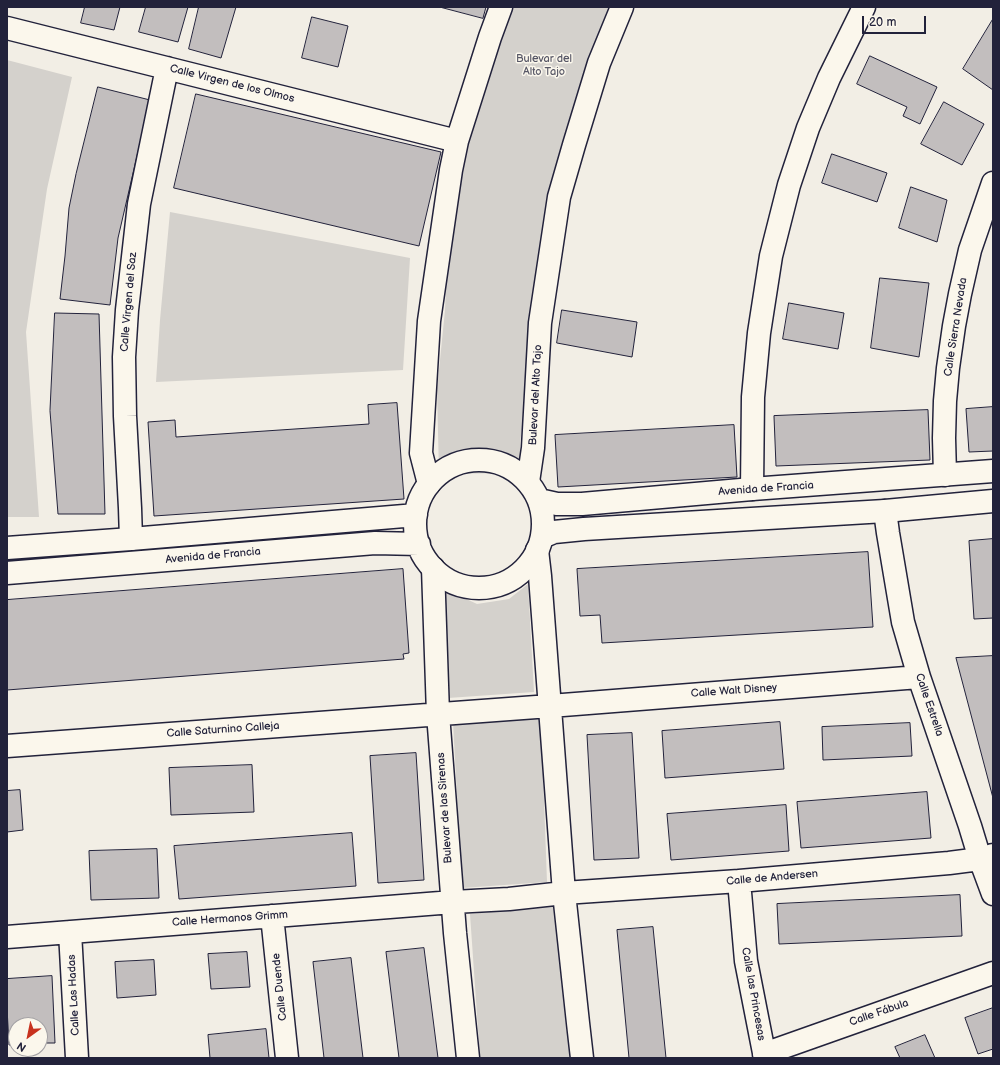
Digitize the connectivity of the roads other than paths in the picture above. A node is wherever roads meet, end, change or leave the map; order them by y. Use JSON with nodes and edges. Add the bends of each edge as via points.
{"nodes":[{"id":1,"x":501,"y":7,"type":"edge"},
{"id":2,"x":622,"y":7,"type":"edge"},
{"id":3,"x":864,"y":7,"type":"edge"},
{"id":4,"x":7,"y":28,"type":"edge"},
{"id":5,"x":167,"y":68,"type":"junction"},
{"id":6,"x":457,"y":140,"type":"junction"},
{"id":7,"x":993,"y":183,"type":"edge"},
{"id":8,"x":993,"y":471,"type":"edge"},
{"id":9,"x":945,"y":475,"type":"junction"},
{"id":10,"x":429,"y":484,"type":"junction"},
{"id":11,"x":752,"y":489,"type":"junction"},
{"id":12,"x":534,"y":491,"type":"junction"},
{"id":13,"x":993,"y":501,"type":"edge"},
{"id":14,"x":885,"y":510,"type":"junction"},
{"id":15,"x":416,"y":515,"type":"junction"},
{"id":16,"x":131,"y":539,"type":"junction"},
{"id":17,"x":540,"y":543,"type":"junction"},
{"id":18,"x":419,"y":544,"type":"junction"},
{"id":19,"x":7,"y":548,"type":"edge"},
{"id":20,"x":433,"y":568,"type":"junction"},
{"id":21,"x":7,"y":573,"type":"edge"},
{"id":22,"x":919,"y":677,"type":"junction"},
{"id":23,"x":550,"y":706,"type":"junction"},
{"id":24,"x":438,"y":714,"type":"junction"},
{"id":25,"x":7,"y":746,"type":"edge"},
{"id":26,"x":986,"y":857,"type":"edge"},
{"id":27,"x":739,"y":881,"type":"junction"},
{"id":28,"x":564,"y":894,"type":"junction"},
{"id":29,"x":993,"y":894,"type":"edge"},
{"id":30,"x":453,"y":902,"type":"junction"},
{"id":31,"x":272,"y":916,"type":"junction"},
{"id":32,"x":70,"y":932,"type":"junction"},
{"id":33,"x":7,"y":937,"type":"edge"},
{"id":34,"x":993,"y":973,"type":"edge"},
{"id":35,"x":765,"y":1056,"type":"edge"},
{"id":36,"x":77,"y":1058,"type":"edge"},
{"id":37,"x":287,"y":1058,"type":"edge"},
{"id":38,"x":468,"y":1058,"type":"edge"},
{"id":39,"x":582,"y":1058,"type":"edge"}],
"edges":[{"from":1,"to":6,"type":"street"},
{"from":2,"to":12,"type":"street","name":"Bulevar del Alto Tajo","via":[[599,63],[559,197],[540,322],[533,448]]},
{"from":3,"to":11,"type":"street","via":[[808,128],[789,185],[772,256],[759,334],[753,397]]},
{"from":4,"to":5,"type":"street","name":"Calle Virgen de los Olmos"},
{"from":5,"to":6,"type":"street","name":"Calle Virgen de los Olmos"},
{"from":5,"to":16,"type":"street","name":"Calle Virgen del Saz","via":[[139,204],[127,310],[124,357],[125,416]]},
{"from":6,"to":10,"type":"street","via":[[429,321],[421,453]]},
{"from":7,"to":9,"type":"street","name":"Calle Sierra Nevada","via":[[970,250],[954,326],[945,401]]},
{"from":8,"to":9,"type":"street","name":"Avenida de Francia"},
{"from":9,"to":11,"type":"street","name":"Avenida de Francia"},
{"from":10,"to":12,"type":"street","via":[[454,464],[486,460],[502,464]]},
{"from":10,"to":15,"type":"street","via":[[420,498]]},
{"from":11,"to":12,"type":"street","name":"Avenida de Francia","via":[[582,504],[557,504]]},
{"from":12,"to":17,"type":"street","via":[[542,512]]},
{"from":13,"to":14,"type":"street"},
{"from":14,"to":17,"type":"street","via":[[584,529],[554,532]]},
{"from":14,"to":22,"type":"street","name":"Calle Estrella","via":[[904,622]]},
{"from":15,"to":16,"type":"street"},
{"from":15,"to":18,"type":"street","via":[[415,530]]},
{"from":16,"to":19,"type":"street"},
{"from":17,"to":20,"type":"street","via":[[530,562],[521,572],[497,585],[483,587],[456,583]]},
{"from":17,"to":23,"type":"street","via":[[540,576]]},
{"from":18,"to":20,"type":"street"},
{"from":18,"to":21,"type":"street","name":"Avenida de Francia","via":[[375,543]]},
{"from":20,"to":24,"type":"street","name":"Bulevar de las Sirenas"},
{"from":22,"to":23,"type":"street","name":"Calle Walt Disney"},
{"from":22,"to":26,"type":"street","name":"Calle Estrella","via":[[970,826]]},
{"from":23,"to":24,"type":"street"},
{"from":23,"to":28,"type":"street"},
{"from":24,"to":25,"type":"street","name":"Calle Saturnino Calleja"},
{"from":24,"to":30,"type":"street","name":"Bulevar de las Sirenas"},
{"from":26,"to":27,"type":"street","name":"Calle de Andersen","via":[[948,863]]},
{"from":26,"to":29,"type":"street","name":"Calle Estrella"},
{"from":27,"to":28,"type":"street","name":"Calle de Andersen"},
{"from":27,"to":35,"type":"street","name":"Calle las Princesas","via":[[746,961]]},
{"from":28,"to":30,"type":"street"},
{"from":28,"to":39,"type":"street"},
{"from":30,"to":31,"type":"street","name":"Calle Hermanos Grimm"},
{"from":30,"to":38,"type":"street","name":"Bulevar de las Sirenas"},
{"from":31,"to":32,"type":"street","name":"Calle Hermanos Grimm"},
{"from":31,"to":37,"type":"street","name":"Calle Duende"},
{"from":32,"to":33,"type":"street","name":"Calle Hermanos Grimm"},
{"from":32,"to":36,"type":"street","name":"Calle Las Hadas"},
{"from":34,"to":35,"type":"street","name":"Calle Fábula"}]}
